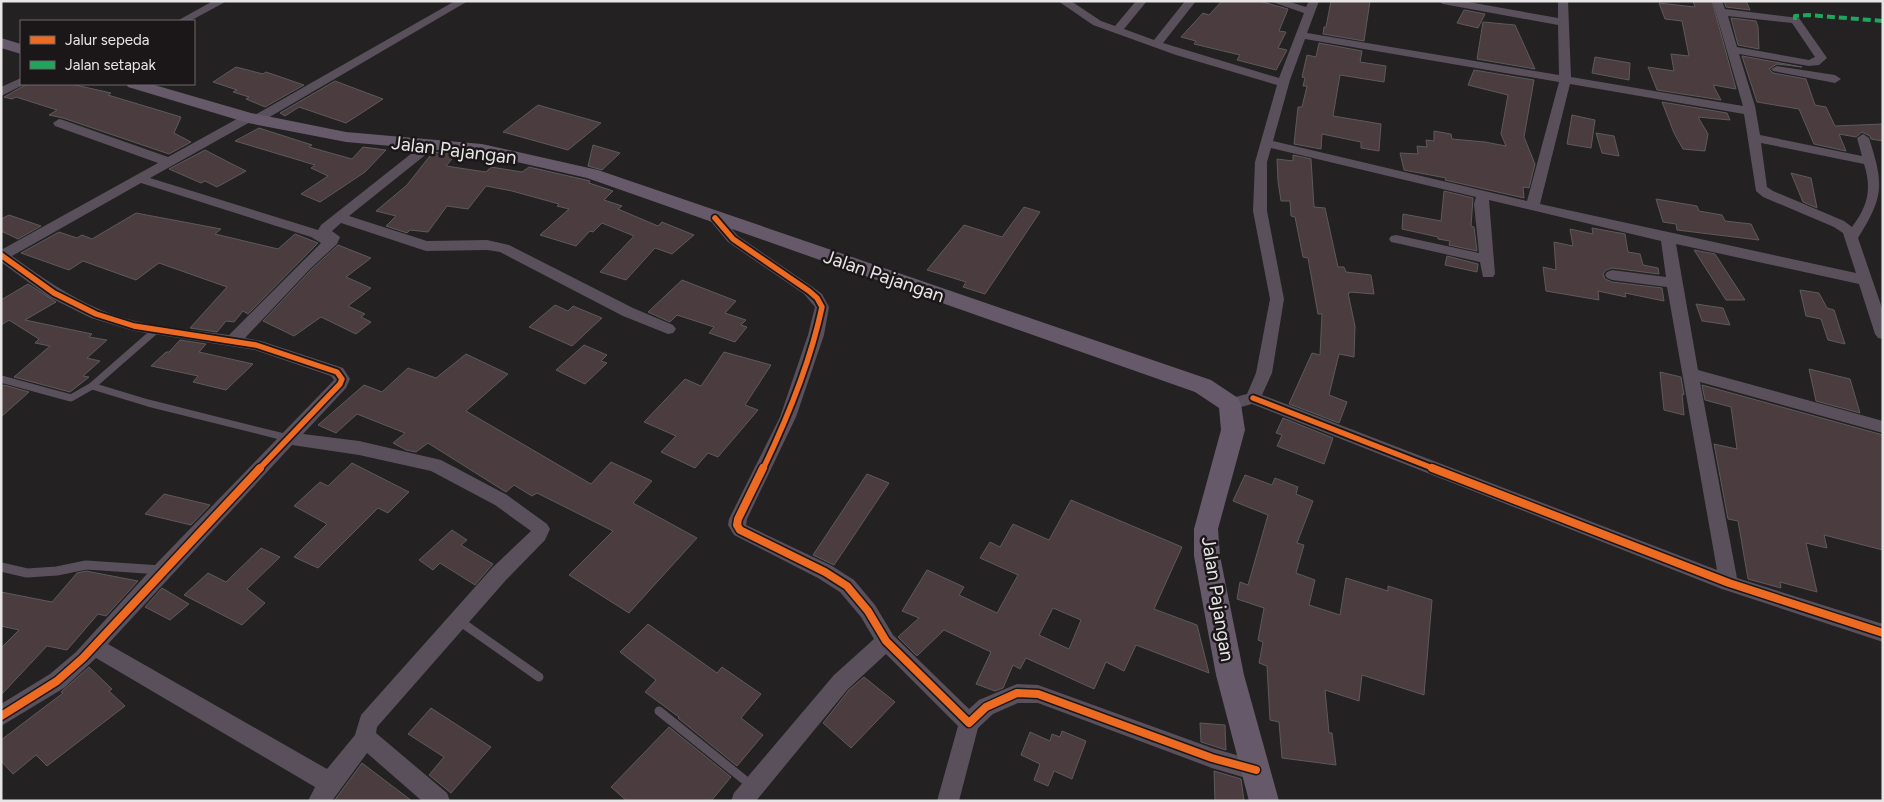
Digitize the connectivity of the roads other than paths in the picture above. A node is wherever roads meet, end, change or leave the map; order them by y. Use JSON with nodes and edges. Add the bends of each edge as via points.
{"nodes":[{"id":1,"x":222,"y":1,"type":"edge"},
{"id":2,"x":463,"y":1,"type":"edge"},
{"id":3,"x":1062,"y":1,"type":"edge"},
{"id":4,"x":1142,"y":1,"type":"edge"},
{"id":5,"x":1191,"y":1,"type":"edge"},
{"id":6,"x":1274,"y":1,"type":"edge"},
{"id":7,"x":1443,"y":1,"type":"edge"},
{"id":8,"x":1563,"y":1,"type":"edge"},
{"id":9,"x":1312,"y":6,"type":"edge"},
{"id":10,"x":1719,"y":7,"type":"edge"},
{"id":11,"x":184,"y":20,"type":"edge"},
{"id":12,"x":1562,"y":22,"type":"junction"},
{"id":13,"x":1118,"y":30,"type":"junction"},
{"id":14,"x":1300,"y":35,"type":"junction"},
{"id":15,"x":1,"y":43,"type":"edge"},
{"id":16,"x":1156,"y":44,"type":"junction"},
{"id":17,"x":20,"y":49,"type":"edge"},
{"id":18,"x":1734,"y":56,"type":"junction"},
{"id":19,"x":1565,"y":80,"type":"junction"},
{"id":20,"x":1835,"y":80,"type":"dead end"},
{"id":21,"x":20,"y":82,"type":"edge"},
{"id":22,"x":1283,"y":82,"type":"junction"},
{"id":23,"x":137,"y":85,"type":"edge"},
{"id":24,"x":1,"y":92,"type":"edge"},
{"id":25,"x":1750,"y":111,"type":"junction"},
{"id":26,"x":252,"y":118,"type":"junction"},
{"id":27,"x":59,"y":123,"type":"dead end"},
{"id":28,"x":1754,"y":138,"type":"junction"},
{"id":29,"x":1863,"y":138,"type":"dead end"},
{"id":30,"x":1267,"y":144,"type":"junction"},
{"id":31,"x":430,"y":145,"type":"junction"},
{"id":32,"x":1870,"y":161,"type":"junction"},
{"id":33,"x":169,"y":162,"type":"junction"},
{"id":34,"x":140,"y":178,"type":"junction"},
{"id":35,"x":1483,"y":195,"type":"junction"},
{"id":36,"x":1532,"y":207,"type":"junction"},
{"id":37,"x":1877,"y":210,"type":"edge"},
{"id":38,"x":341,"y":218,"type":"junction"},
{"id":39,"x":716,"y":218,"type":"junction"},
{"id":40,"x":1852,"y":236,"type":"junction"},
{"id":41,"x":1668,"y":238,"type":"junction"},
{"id":42,"x":1396,"y":239,"type":"dead end"},
{"id":43,"x":330,"y":243,"type":"junction"},
{"id":44,"x":1,"y":256,"type":"edge"},
{"id":45,"x":1486,"y":259,"type":"junction"},
{"id":46,"x":1488,"y":274,"type":"dead end"},
{"id":47,"x":1612,"y":275,"type":"dead end"},
{"id":48,"x":1865,"y":280,"type":"junction"},
{"id":49,"x":1674,"y":283,"type":"junction"},
{"id":50,"x":668,"y":329,"type":"dead end"},
{"id":51,"x":156,"y":330,"type":"junction"},
{"id":52,"x":1883,"y":334,"type":"edge"},
{"id":53,"x":234,"y":340,"type":"junction"},
{"id":54,"x":1692,"y":374,"type":"junction"},
{"id":55,"x":1,"y":379,"type":"edge"},
{"id":56,"x":92,"y":386,"type":"junction"},
{"id":57,"x":1253,"y":398,"type":"junction"},
{"id":58,"x":1230,"y":404,"type":"junction"},
{"id":59,"x":1883,"y":427,"type":"edge"},
{"id":60,"x":288,"y":438,"type":"junction"},
{"id":61,"x":1,"y":568,"type":"edge"},
{"id":62,"x":163,"y":570,"type":"junction"},
{"id":63,"x":1729,"y":583,"type":"junction"},
{"id":64,"x":458,"y":620,"type":"junction"},
{"id":65,"x":1883,"y":633,"type":"edge"},
{"id":66,"x":886,"y":641,"type":"junction"},
{"id":67,"x":93,"y":646,"type":"junction"},
{"id":68,"x":540,"y":678,"type":"dead end"},
{"id":69,"x":659,"y":712,"type":"dead end"},
{"id":70,"x":1,"y":716,"type":"edge"},
{"id":71,"x":969,"y":723,"type":"junction"},
{"id":72,"x":366,"y":738,"type":"junction"},
{"id":73,"x":1256,"y":770,"type":"junction"},
{"id":74,"x":325,"y":792,"type":"edge"},
{"id":75,"x":748,"y":794,"type":"edge"},
{"id":76,"x":439,"y":801,"type":"edge"},
{"id":77,"x":948,"y":801,"type":"edge"},
{"id":78,"x":1264,"y":801,"type":"edge"}],
"edges":[{"from":1,"to":11,"type":"street"},
{"from":2,"to":26,"type":"street"},
{"from":3,"to":13,"type":"street","via":[[1098,23]]},
{"from":4,"to":13,"type":"street"},
{"from":5,"to":16,"type":"street"},
{"from":6,"to":9,"type":"street"},
{"from":7,"to":12,"type":"street"},
{"from":8,"to":12,"type":"street"},
{"from":9,"to":14,"type":"street"},
{"from":10,"to":18,"type":"street"},
{"from":10,"to":18,"type":"street","via":[[1795,20],[1821,58],[1809,63]]},
{"from":12,"to":19,"type":"street"},
{"from":13,"to":16,"type":"street"},
{"from":14,"to":19,"type":"street"},
{"from":14,"to":22,"type":"street"},
{"from":15,"to":17,"type":"main road"},
{"from":16,"to":22,"type":"street"},
{"from":18,"to":20,"type":"street"},
{"from":18,"to":25,"type":"street"},
{"from":19,"to":25,"type":"street"},
{"from":19,"to":36,"type":"street"},
{"from":21,"to":24,"type":"street"},
{"from":22,"to":30,"type":"street"},
{"from":23,"to":26,"type":"main road","name":"Jalan Pajangan"},
{"from":25,"to":28,"type":"street"},
{"from":26,"to":31,"type":"main road","name":"Jalan Pajangan","via":[[346,137]]},
{"from":26,"to":33,"type":"street"},
{"from":27,"to":33,"type":"street"},
{"from":28,"to":32,"type":"street"},
{"from":28,"to":40,"type":"street","via":[[1763,191],[1839,224]]},
{"from":29,"to":32,"type":"street"},
{"from":30,"to":35,"type":"street"},
{"from":30,"to":57,"type":"street","via":[[1261,162],[1260,211],[1277,299],[1264,373]]},
{"from":31,"to":38,"type":"street"},
{"from":31,"to":39,"type":"main road","name":"Jalan Pajangan","via":[[500,152],[592,174]]},
{"from":32,"to":37,"type":"street","via":[[1875,175]]},
{"from":33,"to":34,"type":"street"},
{"from":34,"to":43,"type":"street","via":[[316,234]]},
{"from":34,"to":44,"type":"street"},
{"from":35,"to":36,"type":"street"},
{"from":35,"to":45,"type":"street"},
{"from":36,"to":41,"type":"street"},
{"from":37,"to":40,"type":"street"},
{"from":38,"to":43,"type":"street","via":[[324,231],[334,239]]},
{"from":38,"to":50,"type":"street","via":[[426,246],[504,248]]},
{"from":39,"to":58,"type":"main road","name":"Jalan Pajangan","via":[[1203,386]]},
{"from":39,"to":66,"type":"street","via":[[733,239],[809,291],[822,307],[788,418],[737,525],[740,530],[847,586],[868,611]]},
{"from":40,"to":48,"type":"street"},
{"from":41,"to":48,"type":"street"},
{"from":41,"to":49,"type":"street"},
{"from":42,"to":45,"type":"street"},
{"from":43,"to":53,"type":"street"},
{"from":44,"to":51,"type":"street","via":[[54,293],[96,314]]},
{"from":45,"to":46,"type":"street"},
{"from":47,"to":49,"type":"street"},
{"from":48,"to":52,"type":"street"},
{"from":49,"to":54,"type":"street"},
{"from":51,"to":53,"type":"street"},
{"from":51,"to":56,"type":"lane"},
{"from":53,"to":60,"type":"street","via":[[342,376],[340,384]]},
{"from":54,"to":59,"type":"street"},
{"from":54,"to":63,"type":"street"},
{"from":55,"to":56,"type":"lane","via":[[71,398]]},
{"from":56,"to":60,"type":"lane"},
{"from":57,"to":58,"type":"street"},
{"from":57,"to":63,"type":"street"},
{"from":58,"to":73,"type":"main road","name":"Jalan Pajangan","via":[[1233,430],[1206,529],[1207,556],[1230,675]]},
{"from":60,"to":62,"type":"street"},
{"from":60,"to":64,"type":"street","via":[[359,448],[435,465],[501,500],[541,529],[539,535]]},
{"from":61,"to":62,"type":"lane","via":[[27,572],[57,571],[86,565]]},
{"from":62,"to":67,"type":"street"},
{"from":63,"to":65,"type":"street"},
{"from":64,"to":68,"type":"lane"},
{"from":64,"to":72,"type":"street","via":[[368,722]]},
{"from":66,"to":71,"type":"street"},
{"from":66,"to":75,"type":"street","via":[[841,682]]},
{"from":67,"to":70,"type":"street","via":[[57,681]]},
{"from":67,"to":74,"type":"street"},
{"from":69,"to":75,"type":"lane"},
{"from":71,"to":73,"type":"street","via":[[986,707],[1017,693],[1038,694],[1212,758]]},
{"from":71,"to":77,"type":"street"},
{"from":72,"to":74,"type":"street"},
{"from":72,"to":76,"type":"street"},
{"from":73,"to":78,"type":"main road","name":"Jalan Pajangan"}]}
